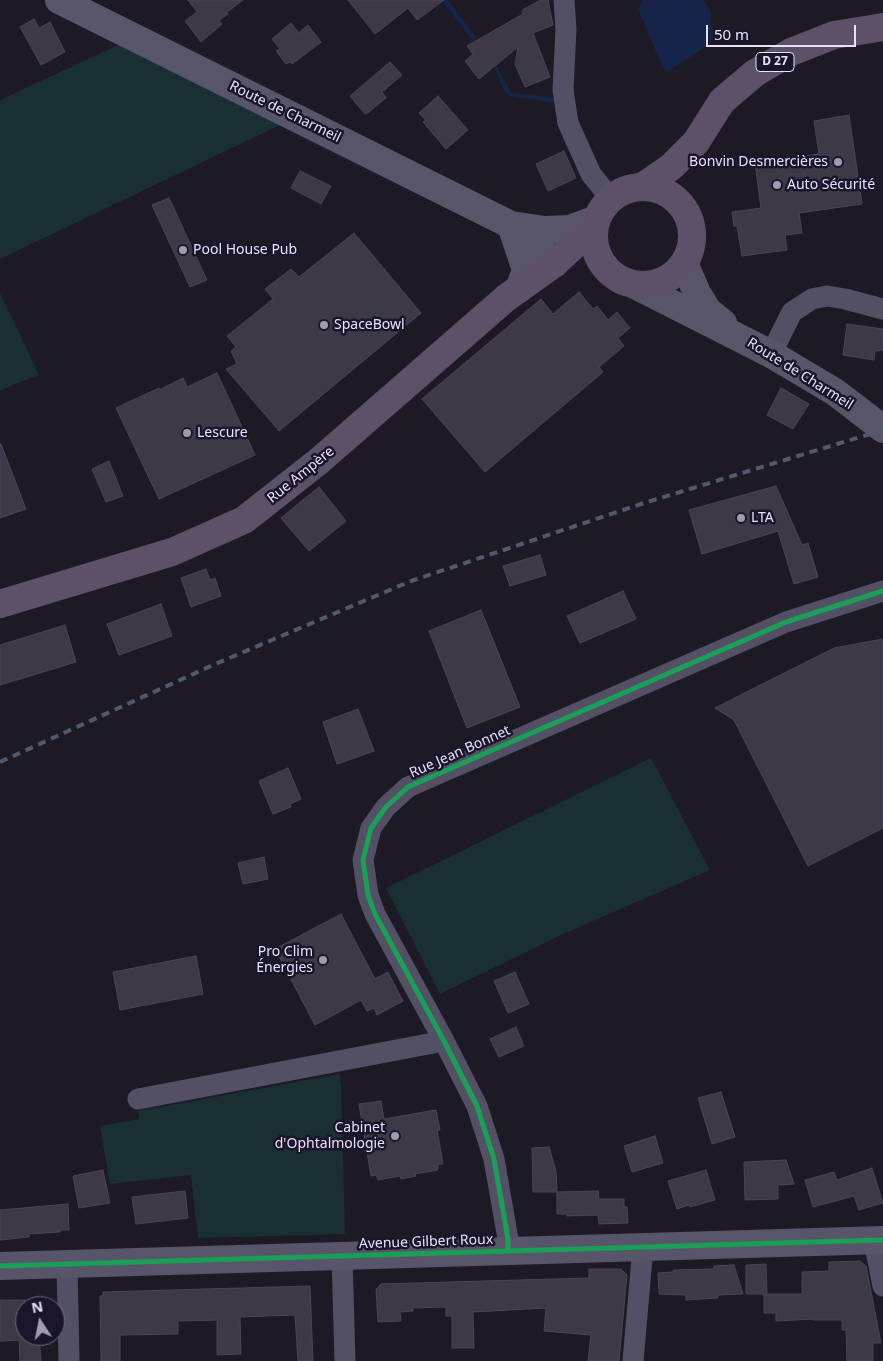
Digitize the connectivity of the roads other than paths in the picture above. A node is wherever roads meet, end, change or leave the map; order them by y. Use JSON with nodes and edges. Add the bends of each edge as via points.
{"nodes":[{"id":1,"x":59,"y":0,"type":"edge"},
{"id":2,"x":564,"y":0,"type":"edge"},
{"id":3,"x":883,"y":27,"type":"edge"},
{"id":4,"x":696,"y":142,"type":"junction"},
{"id":5,"x":642,"y":187,"type":"junction"},
{"id":6,"x":680,"y":204,"type":"junction"},
{"id":7,"x":601,"y":214,"type":"junction"},
{"id":8,"x":511,"y":225,"type":"junction"},
{"id":9,"x":555,"y":263,"type":"junction"},
{"id":10,"x":684,"y":263,"type":"junction"},
{"id":11,"x":605,"y":268,"type":"junction"},
{"id":12,"x":636,"y":285,"type":"junction"},
{"id":13,"x":519,"y":289,"type":"junction"},
{"id":14,"x":883,"y":309,"type":"edge"},
{"id":15,"x":742,"y":338,"type":"junction"},
{"id":16,"x":771,"y":354,"type":"junction"},
{"id":17,"x":883,"y":429,"type":"edge"},
{"id":18,"x":883,"y":591,"type":"edge"},
{"id":19,"x":0,"y":604,"type":"edge"},
{"id":20,"x":444,"y":1041,"type":"junction"},
{"id":21,"x":138,"y":1099,"type":"dead end"},
{"id":22,"x":878,"y":1241,"type":"edge"},
{"id":23,"x":642,"y":1247,"type":"junction"},
{"id":24,"x":508,"y":1251,"type":"junction"},
{"id":25,"x":342,"y":1256,"type":"junction"},
{"id":26,"x":67,"y":1264,"type":"junction"},
{"id":27,"x":0,"y":1266,"type":"edge"},
{"id":28,"x":883,"y":1286,"type":"edge"},
{"id":29,"x":69,"y":1361,"type":"edge"},
{"id":30,"x":345,"y":1361,"type":"edge"},
{"id":31,"x":634,"y":1361,"type":"edge"}],
"edges":[{"from":1,"to":8,"type":"main road","name":"Route de Charmeil"},
{"from":2,"to":7,"type":"street","via":[[563,90],[568,122],[591,174]]},
{"from":3,"to":4,"type":"main road","number":"D 27","via":[[834,35],[791,52],[755,73],[722,101]]},
{"from":4,"to":5,"type":"main road","number":"D 27","via":[[671,167]]},
{"from":4,"to":6,"type":"main road","number":"D 27"},
{"from":5,"to":6,"type":"main road","via":[[656,189]]},
{"from":5,"to":7,"type":"main road","via":[[626,190]]},
{"from":6,"to":10,"type":"main road","via":[[692,233]]},
{"from":7,"to":8,"type":"main road","name":"Route de Charmeil","via":[[570,229],[545,230]]},
{"from":7,"to":9,"type":"main road","name":"Rue Ampère"},
{"from":7,"to":11,"type":"main road","via":[[594,240],[597,255]]},
{"from":8,"to":9,"type":"main road","name":"Route de Charmeil"},
{"from":8,"to":13,"type":"main road","via":[[526,270]]},
{"from":9,"to":11,"type":"main road"},
{"from":9,"to":13,"type":"main road","name":"Rue Ampère"},
{"from":10,"to":12,"type":"main road","via":[[663,281]]},
{"from":10,"to":15,"type":"main road","name":"Route de Charmeil","via":[[708,311]]},
{"from":11,"to":12,"type":"main road","via":[[613,276]]},
{"from":12,"to":15,"type":"main road","name":"Route de Charmeil"},
{"from":13,"to":19,"type":"main road","name":"Rue Ampère","via":[[320,461],[244,520],[172,552]]},
{"from":14,"to":16,"type":"street","via":[[827,296],[812,299],[792,312]]},
{"from":15,"to":16,"type":"main road","name":"Route de Charmeil"},
{"from":16,"to":17,"type":"main road","name":"Route de Charmeil","via":[[835,392]]},
{"from":18,"to":20,"type":"street","name":"Rue Jean Bonnet","via":[[786,622],[647,682],[408,787],[386,807],[371,828],[363,860],[368,895],[375,914]]},
{"from":20,"to":21,"type":"street"},
{"from":20,"to":24,"type":"street","name":"Rue Jean Bonnet","via":[[477,1106],[494,1158]]},
{"from":22,"to":23,"type":"main road","name":"Avenue Gilbert Roux"},
{"from":22,"to":28,"type":"street"},
{"from":23,"to":24,"type":"main road","name":"Avenue Gilbert Roux"},
{"from":23,"to":31,"type":"street"},
{"from":24,"to":25,"type":"main road","name":"Avenue Gilbert Roux"},
{"from":25,"to":26,"type":"main road","name":"Avenue Gilbert Roux"},
{"from":25,"to":30,"type":"street"},
{"from":26,"to":27,"type":"main road","name":"Avenue Gilbert Roux"},
{"from":26,"to":29,"type":"street"}]}
